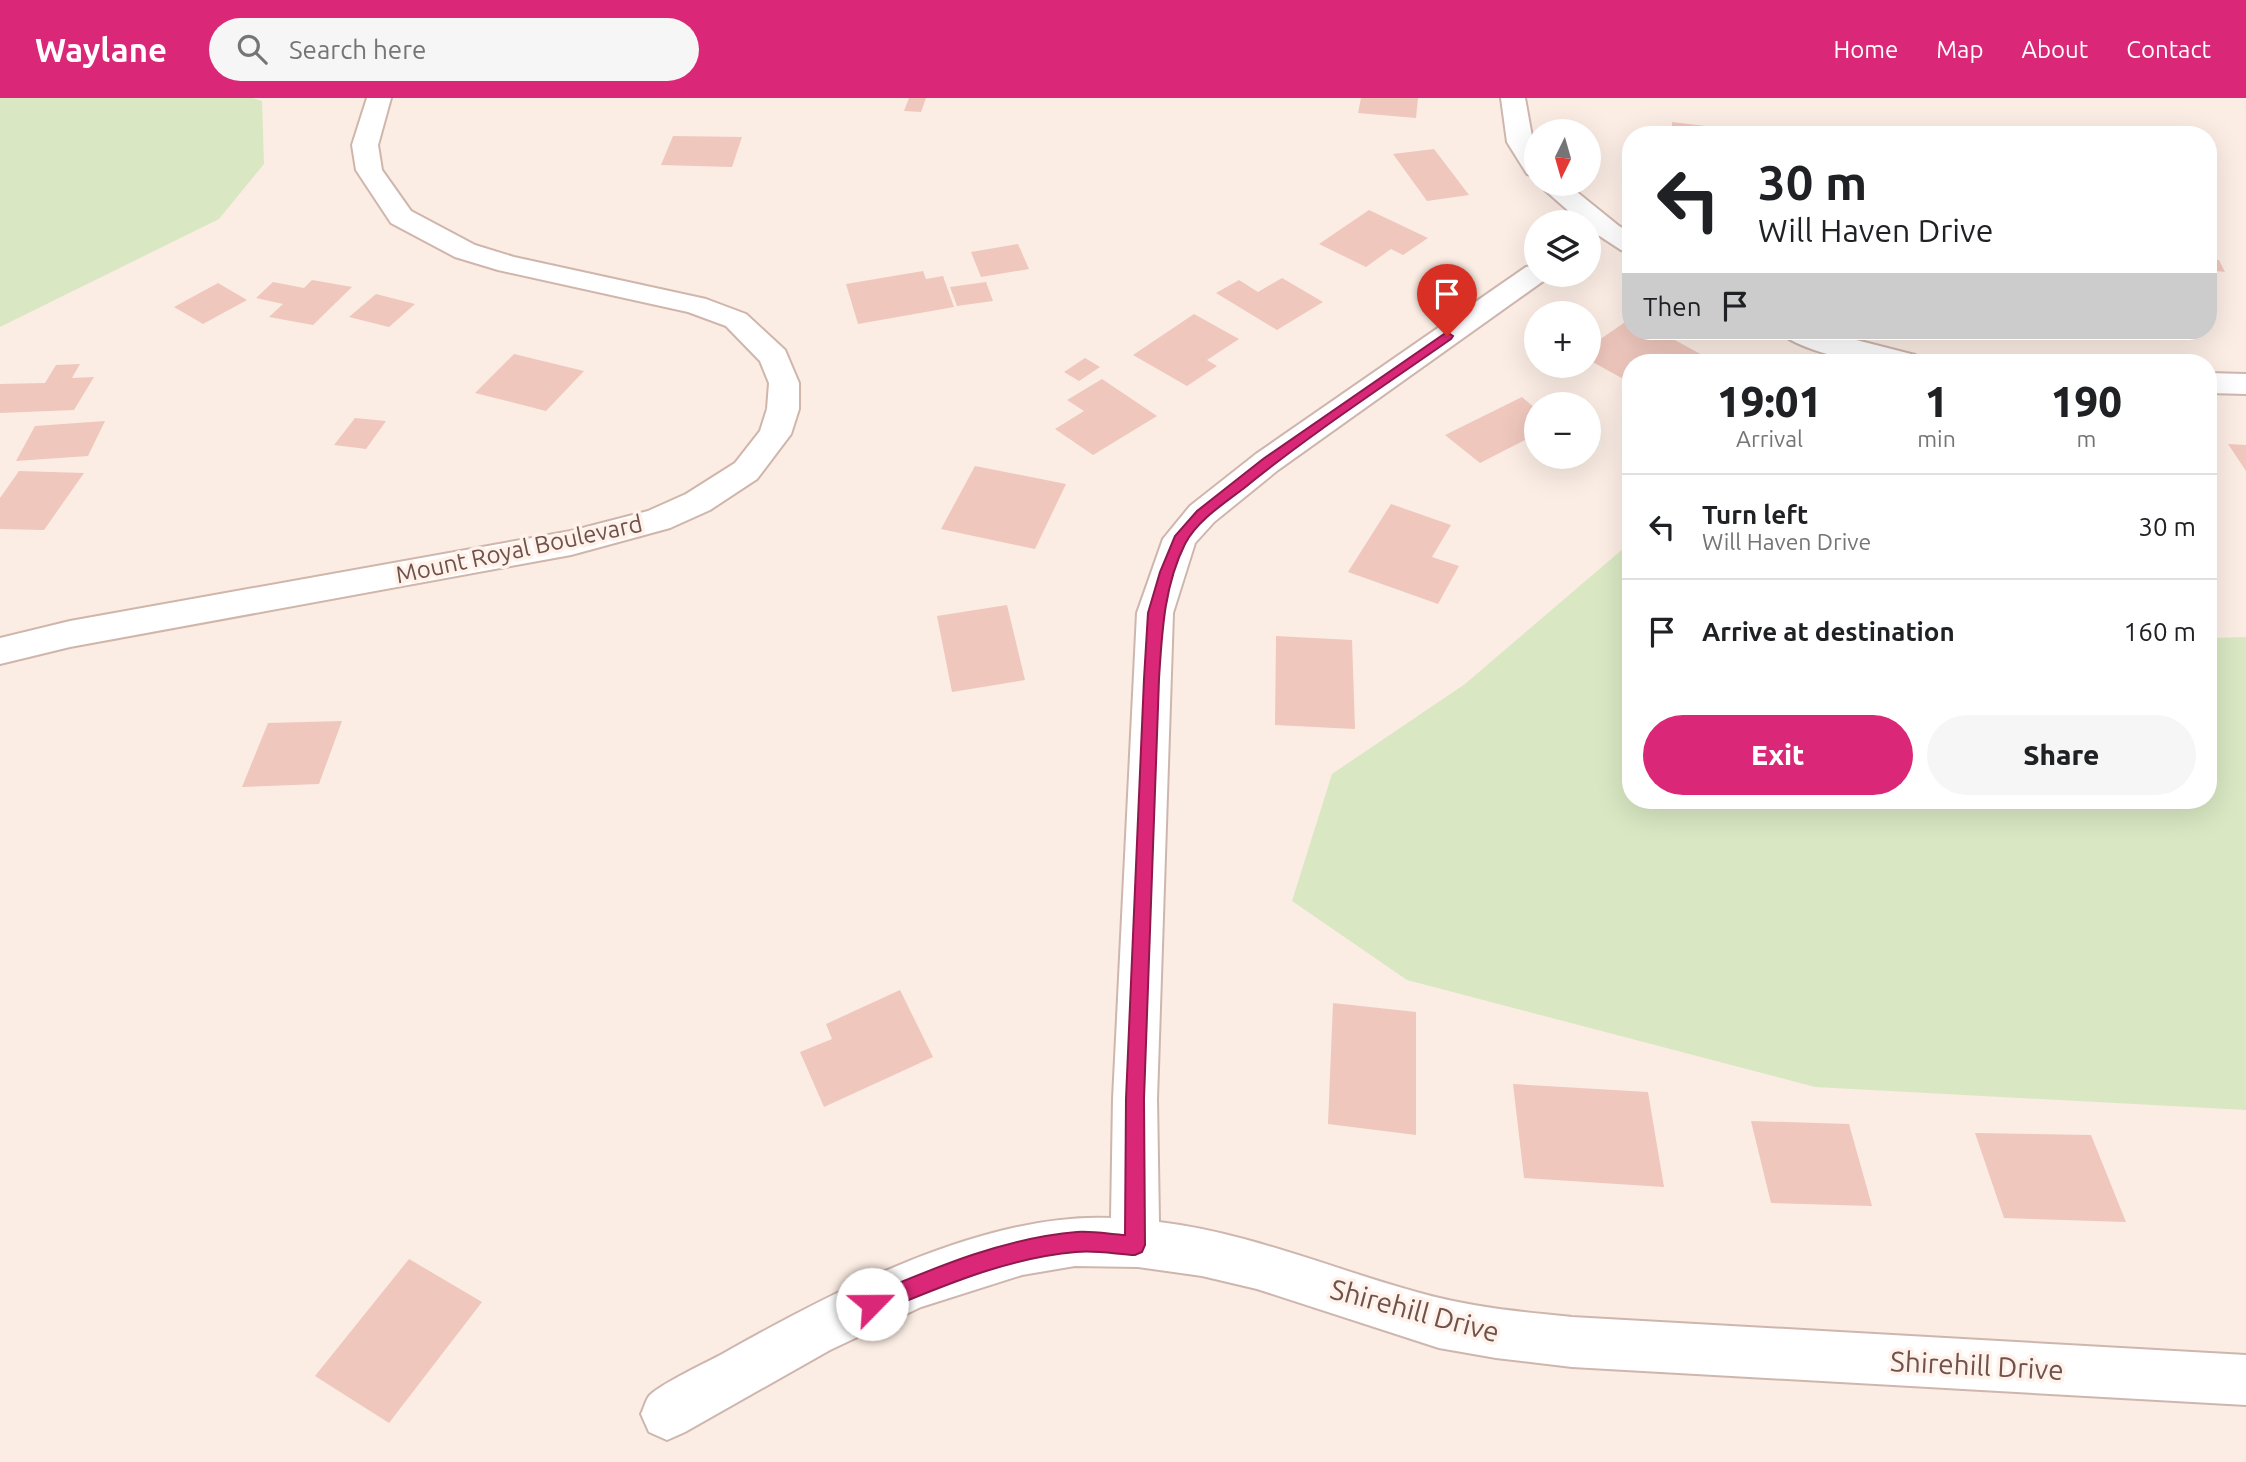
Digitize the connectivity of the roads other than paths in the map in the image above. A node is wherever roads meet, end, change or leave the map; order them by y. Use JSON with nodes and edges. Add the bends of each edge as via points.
{"nodes":[{"id":1,"x":379,"y":98,"type":"edge"},
{"id":2,"x":1513,"y":98,"type":"edge"},
{"id":3,"x":1524,"y":148,"type":"edge"},
{"id":4,"x":1564,"y":196,"type":"edge"},
{"id":5,"x":1610,"y":239,"type":"edge"},
{"id":6,"x":1524,"y":281,"type":"edge"},
{"id":7,"x":1817,"y":340,"type":"edge"},
{"id":8,"x":1871,"y":354,"type":"edge"},
{"id":9,"x":2217,"y":383,"type":"edge"},
{"id":10,"x":2246,"y":384,"type":"edge"},
{"id":11,"x":0,"y":651,"type":"edge"},
{"id":12,"x":1135,"y":1245,"type":"junction"},
{"id":13,"x":2246,"y":1380,"type":"edge"},
{"id":14,"x":667,"y":1413,"type":"dead end"}],
"edges":[{"from":1,"to":11,"type":"street","name":"Mount Royal Boulevard","via":[[365,145],[369,170],[401,218],[465,251],[696,305],[736,320],[774,356],[784,383],[783,409],[775,434],[746,471],[698,502],[658,520],[571,543],[69,634]]},
{"from":2,"to":3,"type":"street","via":[[1515,124]]},
{"from":4,"to":5,"type":"street"},
{"from":6,"to":12,"type":"street","via":[[1267,462],[1202,514],[1180,539],[1155,613],[1135,1099]]},
{"from":7,"to":8,"type":"street"},
{"from":9,"to":10,"type":"street"},
{"from":12,"to":13,"type":"street","name":"Shirehill Drive","via":[[1201,1252],[1421,1318],[1491,1334]]},
{"from":12,"to":14,"type":"street","name":"Shirehill Drive","via":[[1079,1241],[1030,1249],[935,1278],[831,1322]]}]}
